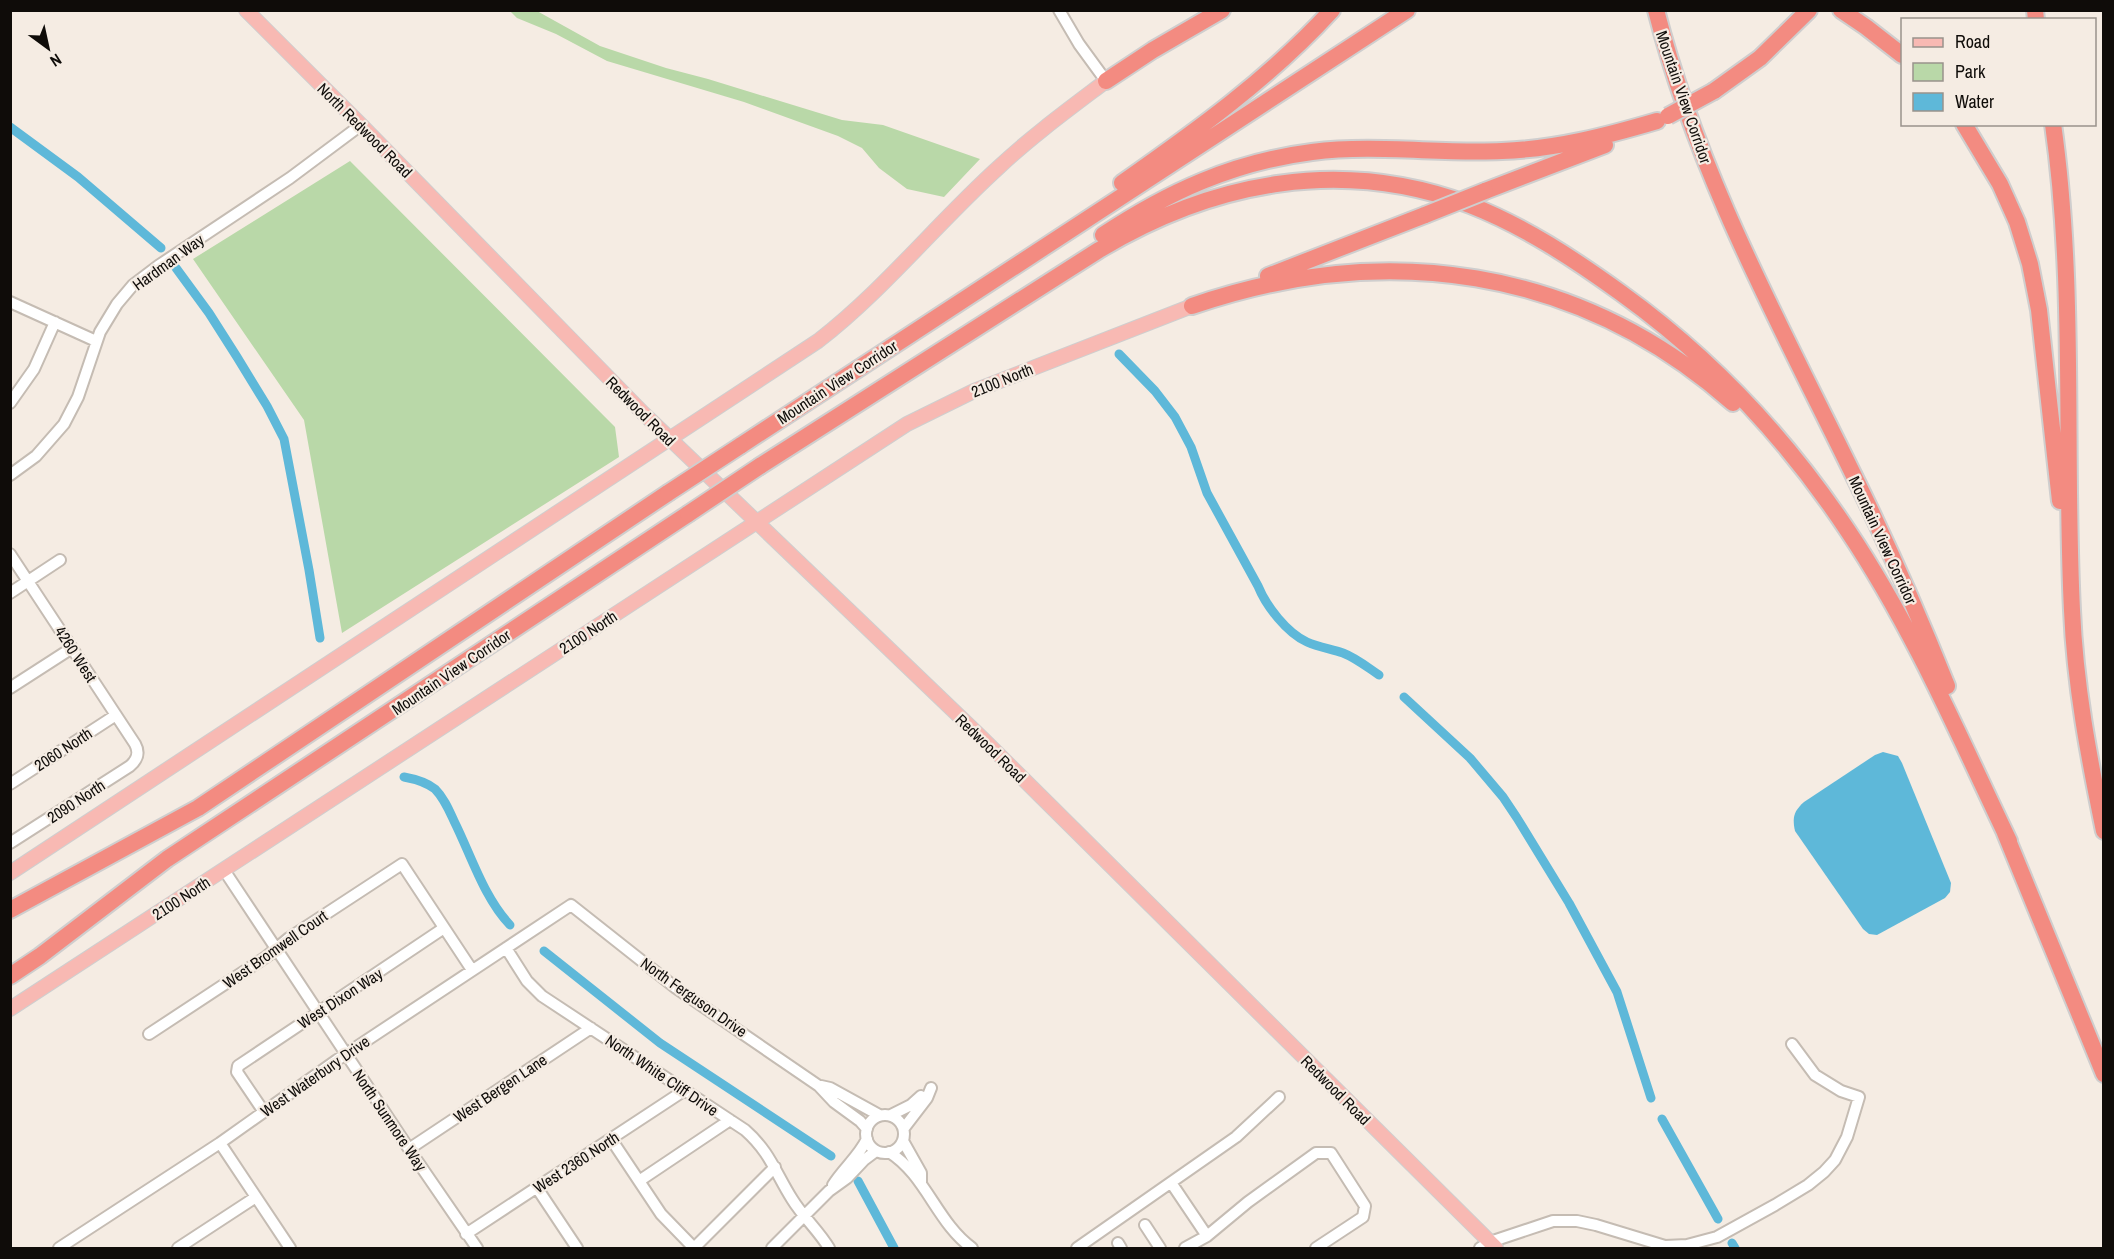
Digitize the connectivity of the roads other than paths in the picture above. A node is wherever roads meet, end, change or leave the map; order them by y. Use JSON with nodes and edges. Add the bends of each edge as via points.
{"nodes":[{"id":1,"x":246,"y":10,"type":"edge"},
{"id":2,"x":1059,"y":10,"type":"edge"},
{"id":3,"x":1222,"y":10,"type":"edge"},
{"id":4,"x":1332,"y":10,"type":"edge"},
{"id":5,"x":1407,"y":10,"type":"edge"},
{"id":6,"x":1656,"y":10,"type":"edge"},
{"id":7,"x":1841,"y":10,"type":"edge"},
{"id":8,"x":1806,"y":15,"type":"edge"},
{"id":9,"x":1901,"y":55,"type":"edge"},
{"id":10,"x":1106,"y":81,"type":"junction"},
{"id":11,"x":1663,"y":118,"type":"junction"},
{"id":12,"x":362,"y":125,"type":"junction"},
{"id":13,"x":1965,"y":126,"type":"edge"},
{"id":14,"x":2053,"y":126,"type":"edge"},
{"id":15,"x":483,"y":250,"type":"joint"},
{"id":16,"x":10,"y":302,"type":"edge"},
{"id":17,"x":1192,"y":306,"type":"junction"},
{"id":18,"x":55,"y":322,"type":"junction"},
{"id":19,"x":906,"y":337,"type":"junction"},
{"id":20,"x":96,"y":341,"type":"junction"},
{"id":21,"x":898,"y":377,"type":"junction"},
{"id":22,"x":10,"y":404,"type":"edge"},
{"id":23,"x":670,"y":439,"type":"junction"},
{"id":24,"x":10,"y":475,"type":"edge"},
{"id":25,"x":1829,"y":503,"type":"junction"},
{"id":26,"x":756,"y":523,"type":"junction"},
{"id":27,"x":10,"y":554,"type":"edge"},
{"id":28,"x":60,"y":560,"type":"dead end"},
{"id":29,"x":28,"y":581,"type":"junction"},
{"id":30,"x":10,"y":593,"type":"edge"},
{"id":31,"x":2072,"y":612,"type":"junction"},
{"id":32,"x":72,"y":648,"type":"junction"},
{"id":33,"x":10,"y":688,"type":"edge"},
{"id":34,"x":116,"y":715,"type":"junction"},
{"id":35,"x":138,"y":756,"type":"joint"},
{"id":36,"x":10,"y":784,"type":"edge"},
{"id":37,"x":2103,"y":831,"type":"edge"},
{"id":38,"x":2009,"y":841,"type":"junction"},
{"id":39,"x":10,"y":843,"type":"edge"},
{"id":40,"x":224,"y":870,"type":"junction"},
{"id":41,"x":10,"y":873,"type":"edge"},
{"id":42,"x":571,"y":905,"type":"joint"},
{"id":43,"x":10,"y":910,"type":"edge"},
{"id":44,"x":444,"y":928,"type":"junction"},
{"id":45,"x":276,"y":948,"type":"junction"},
{"id":46,"x":506,"y":948,"type":"junction"},
{"id":47,"x":472,"y":970,"type":"junction"},
{"id":48,"x":10,"y":976,"type":"edge"},
{"id":49,"x":10,"y":1009,"type":"edge"},
{"id":50,"x":318,"y":1012,"type":"junction"},
{"id":51,"x":591,"y":1028,"type":"junction"},
{"id":52,"x":149,"y":1034,"type":"dead end"},
{"id":53,"x":1792,"y":1044,"type":"dead end"},
{"id":54,"x":346,"y":1054,"type":"junction"},
{"id":55,"x":2103,"y":1074,"type":"edge"},
{"id":56,"x":819,"y":1086,"type":"junction"},
{"id":57,"x":685,"y":1090,"type":"junction"},
{"id":58,"x":1279,"y":1097,"type":"dead end"},
{"id":59,"x":264,"y":1112,"type":"junction"},
{"id":60,"x":879,"y":1115,"type":"junction"},
{"id":61,"x":891,"y":1115,"type":"junction"},
{"id":62,"x":730,"y":1120,"type":"junction"},
{"id":63,"x":904,"y":1128,"type":"junction"},
{"id":64,"x":867,"y":1134,"type":"junction"},
{"id":65,"x":611,"y":1139,"type":"junction"},
{"id":66,"x":903,"y":1141,"type":"junction"},
{"id":67,"x":220,"y":1143,"type":"junction"},
{"id":68,"x":409,"y":1149,"type":"junction"},
{"id":69,"x":876,"y":1151,"type":"junction"},
{"id":70,"x":889,"y":1152,"type":"junction"},
{"id":71,"x":775,"y":1167,"type":"junction"},
{"id":72,"x":639,"y":1181,"type":"junction"},
{"id":73,"x":921,"y":1183,"type":"junction"},
{"id":74,"x":1172,"y":1184,"type":"junction"},
{"id":75,"x":537,"y":1188,"type":"junction"},
{"id":76,"x":829,"y":1191,"type":"junction"},
{"id":77,"x":256,"y":1197,"type":"junction"},
{"id":78,"x":804,"y":1216,"type":"junction"},
{"id":79,"x":1145,"y":1225,"type":"dead end"},
{"id":80,"x":466,"y":1234,"type":"junction"},
{"id":81,"x":1207,"y":1236,"type":"junction"},
{"id":82,"x":1489,"y":1246,"type":"edge"},
{"id":83,"x":59,"y":1248,"type":"edge"},
{"id":84,"x":178,"y":1248,"type":"edge"},
{"id":85,"x":290,"y":1248,"type":"edge"},
{"id":86,"x":477,"y":1248,"type":"edge"},
{"id":87,"x":577,"y":1248,"type":"edge"},
{"id":88,"x":694,"y":1248,"type":"edge"},
{"id":89,"x":772,"y":1248,"type":"edge"},
{"id":90,"x":829,"y":1248,"type":"edge"},
{"id":91,"x":972,"y":1248,"type":"edge"},
{"id":92,"x":1077,"y":1248,"type":"edge"},
{"id":93,"x":1160,"y":1248,"type":"edge"},
{"id":94,"x":1185,"y":1248,"type":"edge"},
{"id":95,"x":1316,"y":1248,"type":"edge"}],
"edges":[{"from":1,"to":12,"type":"main road","name":"North Redwood Road"},
{"from":2,"to":10,"type":"street"},
{"from":3,"to":10,"type":"highway"},
{"from":4,"to":19,"type":"highway","via":[[1272,69],[1207,122]]},
{"from":5,"to":19,"type":"highway"},
{"from":6,"to":38,"type":"highway","name":"Mountain View Corridor","via":[[1690,122],[1725,211],[1892,558]]},
{"from":7,"to":9,"type":"highway"},
{"from":8,"to":11,"type":"highway","bridge":true,"via":[[1760,58],[1714,92]]},
{"from":10,"to":23,"type":"main road","via":[[999,167],[834,329]]},
{"from":11,"to":17,"type":"highway","bridge":true,"via":[[1605,145]]},
{"from":11,"to":21,"type":"highway","via":[[1606,136],[1542,148],[1335,150],[1265,161],[1221,174],[1140,210]]},
{"from":12,"to":15,"type":"main road","name":"North Redwood Road"},
{"from":12,"to":20,"type":"street","name":"Hardman Way","via":[[140,279],[110,314]]},
{"from":13,"to":31,"type":"highway","via":[[2009,203],[2035,286]]},
{"from":14,"to":31,"type":"highway","via":[[2064,228]]},
{"from":15,"to":23,"type":"main road","name":"Redwood Road"},
{"from":16,"to":18,"type":"street"},
{"from":17,"to":25,"type":"highway","via":[[1296,278],[1378,271],[1446,274],[1534,291],[1621,327],[1689,368],[1758,426]]},
{"from":17,"to":26,"type":"main road","name":"2100 North","via":[[931,411]]},
{"from":18,"to":20,"type":"street"},
{"from":18,"to":22,"type":"street","via":[[34,369]]},
{"from":19,"to":43,"type":"highway","name":"Mountain View Corridor","bridge":true,"via":[[198,808]]},
{"from":20,"to":24,"type":"street","name":"Hardman Way","via":[[78,397],[64,424],[41,452]]},
{"from":21,"to":25,"type":"highway","via":[[1106,245],[1184,207],[1227,193],[1272,185],[1318,181],[1378,183],[1436,194],[1489,213],[1606,282],[1675,335],[1720,376],[1787,448]]},
{"from":21,"to":48,"type":"highway","name":"Mountain View Corridor","bridge":true,"via":[[167,859]]},
{"from":23,"to":26,"type":"main road","name":"Redwood Road"},
{"from":23,"to":41,"type":"main road"},
{"from":25,"to":38,"type":"highway","via":[[1907,628]]},
{"from":26,"to":40,"type":"main road","name":"2100 North"},
{"from":26,"to":82,"type":"main road","name":"Redwood Road","via":[[983,739]]},
{"from":27,"to":29,"type":"street","name":"4260 West"},
{"from":28,"to":29,"type":"street"},
{"from":29,"to":30,"type":"street"},
{"from":29,"to":32,"type":"street","name":"4260 West"},
{"from":31,"to":37,"type":"highway","via":[[2082,712]]},
{"from":32,"to":33,"type":"street"},
{"from":32,"to":34,"type":"street","name":"4260 West"},
{"from":34,"to":35,"type":"street","name":"4260 West","via":[[137,747]]},
{"from":34,"to":36,"type":"street","name":"2060 North"},
{"from":35,"to":39,"type":"street","name":"2090 North"},
{"from":38,"to":55,"type":"highway","name":"Mountain View Corridor"},
{"from":40,"to":45,"type":"street","name":"North Sunmore Way"},
{"from":40,"to":49,"type":"main road","name":"2100 North"},
{"from":42,"to":46,"type":"street","name":"West Waterbury Drive"},
{"from":42,"to":56,"type":"street","name":"North Ferguson Drive","via":[[675,988]]},
{"from":44,"to":45,"type":"street","name":"West Bromwell Court","via":[[402,864]]},
{"from":44,"to":47,"type":"street"},
{"from":44,"to":50,"type":"street","name":"West Dixon Way"},
{"from":45,"to":50,"type":"street","name":"North Sunmore Way"},
{"from":45,"to":52,"type":"street","name":"West Bromwell Court"},
{"from":46,"to":47,"type":"street","name":"West Waterbury Drive"},
{"from":46,"to":51,"type":"street","name":"North White Cliff Drive","via":[[537,991]]},
{"from":47,"to":54,"type":"street","name":"West Waterbury Drive"},
{"from":50,"to":54,"type":"street","name":"North Sunmore Way"},
{"from":50,"to":59,"type":"street","name":"West Dixon Way","via":[[236,1068]]},
{"from":51,"to":57,"type":"street","name":"North White Cliff Drive"},
{"from":51,"to":68,"type":"street","name":"West Bergen Lane"},
{"from":53,"to":82,"type":"street","via":[[1815,1076],[1859,1097],[1847,1137],[1835,1160],[1808,1185],[1717,1237],[1688,1245],[1665,1246],[1596,1225],[1553,1221]]},
{"from":54,"to":59,"type":"street","name":"West Waterbury Drive"},
{"from":54,"to":68,"type":"street","name":"North Sunmore Way"},
{"from":56,"to":60,"type":"street","name":"North Ferguson Drive"},
{"from":56,"to":64,"type":"street","name":"North Ferguson Drive","via":[[860,1121]]},
{"from":57,"to":62,"type":"street","name":"North White Cliff Drive"},
{"from":57,"to":65,"type":"street","name":"West 2360 North"},
{"from":58,"to":74,"type":"street","via":[[1236,1137]]},
{"from":59,"to":67,"type":"street","name":"West Waterbury Drive"},
{"from":60,"to":61,"type":"street"},
{"from":60,"to":64,"type":"street","via":[[869,1123]]},
{"from":61,"to":63,"type":"street"},
{"from":61,"to":63,"type":"street","via":[[931,1089]]},
{"from":62,"to":71,"type":"street","name":"North White Cliff Drive","via":[[756,1140]]},
{"from":62,"to":72,"type":"street"},
{"from":63,"to":66,"type":"street"},
{"from":64,"to":69,"type":"street"},
{"from":64,"to":76,"type":"street","via":[[862,1148]]},
{"from":65,"to":72,"type":"street"},
{"from":65,"to":75,"type":"street","name":"West 2360 North"},
{"from":66,"to":70,"type":"street"},
{"from":66,"to":73,"type":"street","via":[[921,1173]]},
{"from":67,"to":77,"type":"street"},
{"from":67,"to":83,"type":"street","name":"West Waterbury Drive"},
{"from":68,"to":80,"type":"street","name":"North Sunmore Way"},
{"from":69,"to":70,"type":"street"},
{"from":69,"to":76,"type":"street"},
{"from":70,"to":73,"type":"street"},
{"from":71,"to":78,"type":"street","name":"North White Cliff Drive"},
{"from":71,"to":88,"type":"street"},
{"from":72,"to":88,"type":"street","via":[[668,1222]]},
{"from":73,"to":91,"type":"street","via":[[961,1241]]},
{"from":74,"to":81,"type":"street"},
{"from":74,"to":92,"type":"street"},
{"from":75,"to":80,"type":"street","name":"West 2360 North"},
{"from":75,"to":87,"type":"street"},
{"from":76,"to":78,"type":"street"},
{"from":77,"to":84,"type":"street"},
{"from":77,"to":85,"type":"street"},
{"from":78,"to":89,"type":"street"},
{"from":78,"to":90,"type":"street","name":"North White Cliff Drive"},
{"from":79,"to":93,"type":"street"},
{"from":80,"to":86,"type":"street","name":"North Sunmore Way"},
{"from":81,"to":94,"type":"street"},
{"from":81,"to":95,"type":"street","via":[[1316,1153],[1331,1153],[1365,1206],[1363,1217]]}]}
